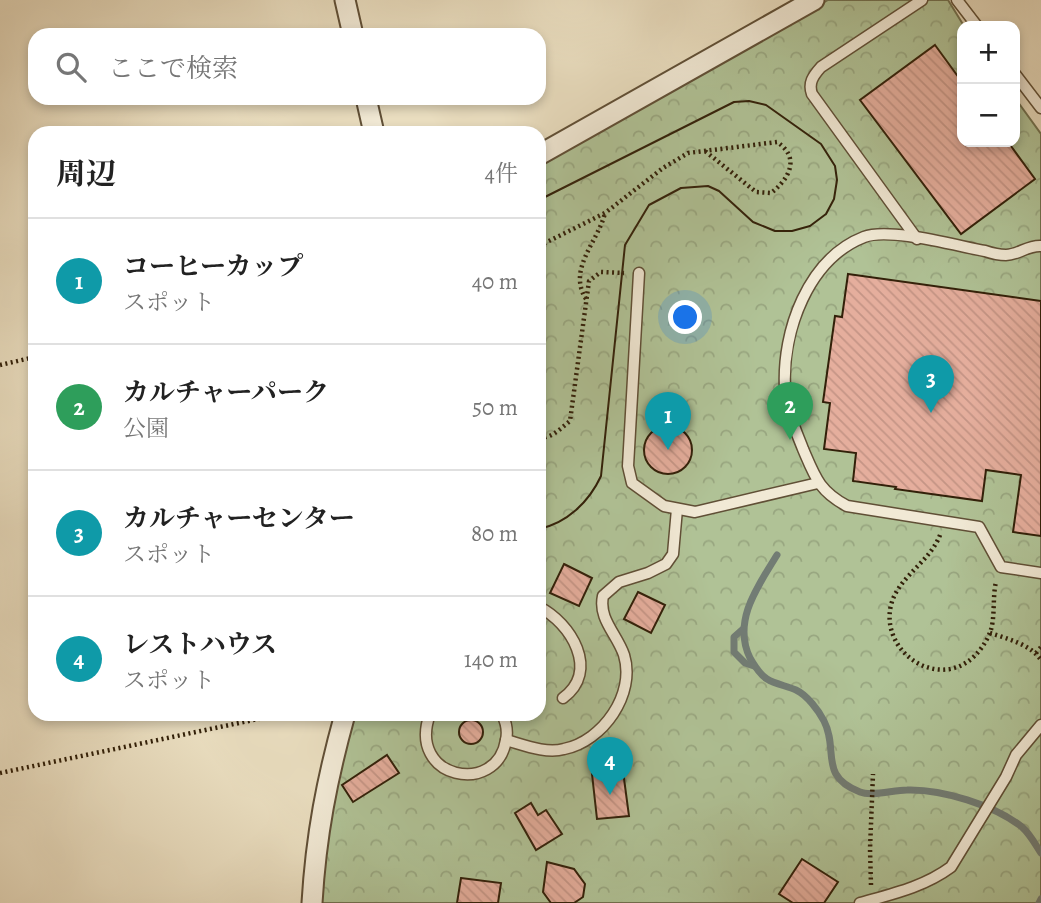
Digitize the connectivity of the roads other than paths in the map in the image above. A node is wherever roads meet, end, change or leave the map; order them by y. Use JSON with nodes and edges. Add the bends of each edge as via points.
{"nodes":[{"id":1,"x":345,"y":0,"type":"edge"},
{"id":2,"x":814,"y":0,"type":"edge"},
{"id":3,"x":922,"y":0,"type":"edge"},
{"id":4,"x":957,"y":0,"type":"edge"},
{"id":5,"x":973,"y":21,"type":"edge"},
{"id":6,"x":351,"y":28,"type":"edge"},
{"id":7,"x":1020,"y":81,"type":"edge"},
{"id":8,"x":368,"y":105,"type":"edge"},
{"id":9,"x":1041,"y":108,"type":"edge"},
{"id":10,"x":372,"y":126,"type":"edge"},
{"id":11,"x":546,"y":151,"type":"edge"},
{"id":12,"x":917,"y":239,"type":"junction"},
{"id":13,"x":1041,"y":246,"type":"edge"},
{"id":14,"x":639,"y":273,"type":"road end"},
{"id":15,"x":818,"y":483,"type":"junction"},
{"id":16,"x":677,"y":509,"type":"junction"},
{"id":17,"x":1041,"y":573,"type":"edge"},
{"id":18,"x":546,"y":610,"type":"edge"},
{"id":19,"x":563,"y":698,"type":"dead end"},
{"id":20,"x":343,"y":721,"type":"edge"},
{"id":21,"x":428,"y":721,"type":"edge"},
{"id":22,"x":504,"y":721,"type":"edge"},
{"id":23,"x":1041,"y":725,"type":"edge"},
{"id":24,"x":506,"y":740,"type":"junction"},
{"id":25,"x":866,"y":901,"type":"edge"},
{"id":26,"x":312,"y":903,"type":"edge"}],
"edges":[{"from":1,"to":6,"type":"street"},
{"from":2,"to":11,"type":"street"},
{"from":3,"to":12,"type":"lane","via":[[821,66],[809,87]]},
{"from":4,"to":5,"type":"lane"},
{"from":7,"to":9,"type":"lane"},
{"from":8,"to":10,"type":"street"},
{"from":12,"to":13,"type":"lane","via":[[1007,256]]},
{"from":12,"to":15,"type":"lane","via":[[887,233],[866,236],[840,250],[804,296],[793,326],[785,390]]},
{"from":14,"to":16,"type":"lane","via":[[628,466],[632,483],[664,506]]},
{"from":15,"to":16,"type":"lane","via":[[695,512]]},
{"from":15,"to":17,"type":"lane","via":[[831,498],[847,506],[979,527],[1000,567]]},
{"from":16,"to":24,"type":"lane","via":[[673,554],[666,564],[619,582],[603,596],[603,611],[624,655],[626,674],[613,714],[588,739],[563,750]]},
{"from":18,"to":19,"type":"lane","via":[[570,637],[581,660],[575,690]]},
{"from":20,"to":26,"type":"street","via":[[315,849]]},
{"from":21,"to":24,"type":"lane","via":[[426,743],[431,757],[456,774],[485,770],[497,761]]},
{"from":22,"to":24,"type":"lane"},
{"from":23,"to":25,"type":"lane","via":[[1016,755],[951,867],[918,886]]}]}
